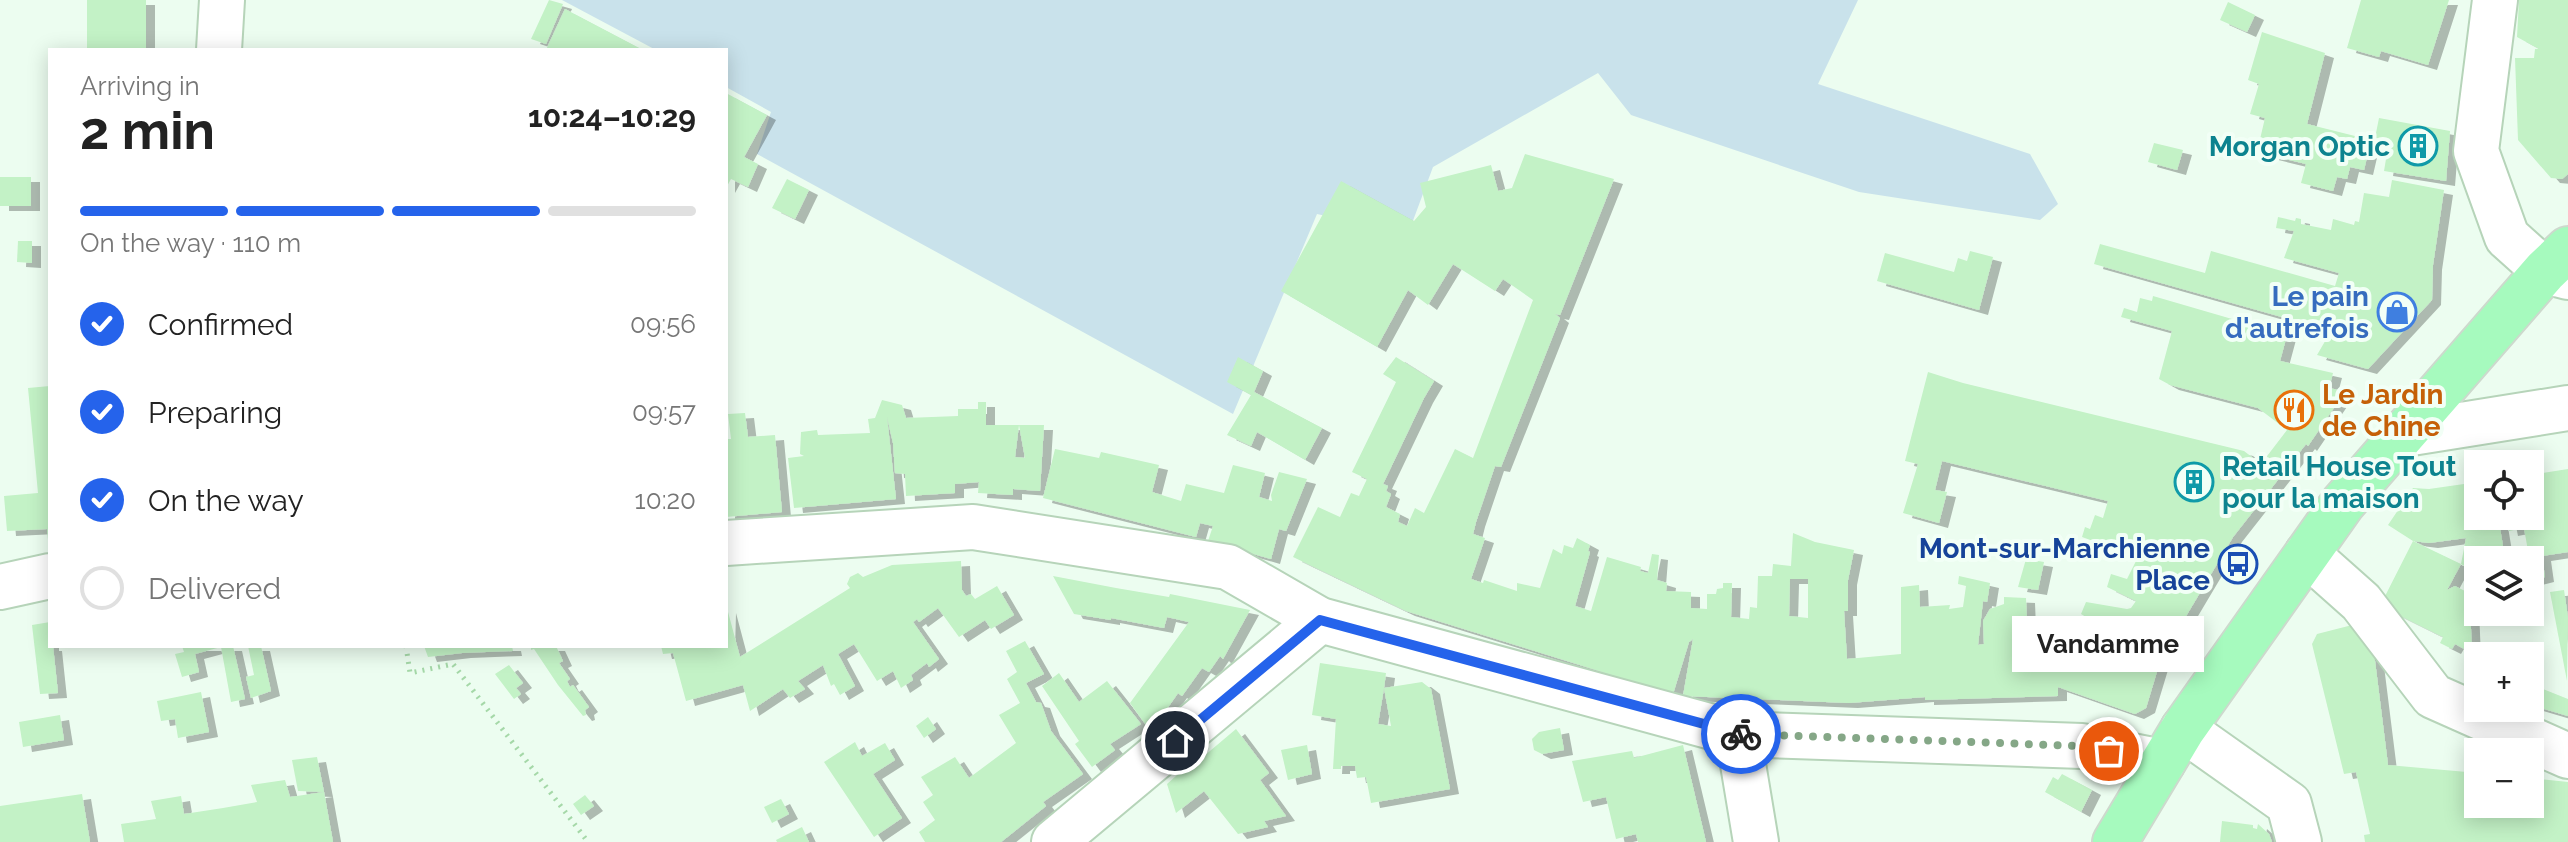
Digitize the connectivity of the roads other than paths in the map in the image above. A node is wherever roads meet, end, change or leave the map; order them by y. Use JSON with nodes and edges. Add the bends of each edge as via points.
{"nodes":[{"id":1,"x":222,"y":0,"type":"edge"},
{"id":2,"x":2495,"y":0,"type":"edge"},
{"id":3,"x":219,"y":48,"type":"edge"},
{"id":4,"x":2560,"y":265,"type":"edge"},
{"id":5,"x":2568,"y":408,"type":"edge"},
{"id":6,"x":2405,"y":434,"type":"junction"},
{"id":7,"x":728,"y":543,"type":"edge"},
{"id":8,"x":2307,"y":554,"type":"junction"},
{"id":9,"x":48,"y":576,"type":"edge"},
{"id":10,"x":0,"y":587,"type":"edge"},
{"id":11,"x":1320,"y":620,"type":"junction"},
{"id":12,"x":1738,"y":734,"type":"junction"},
{"id":13,"x":2173,"y":745,"type":"junction"},
{"id":14,"x":2568,"y":756,"type":"edge"},
{"id":15,"x":1054,"y":842,"type":"edge"},
{"id":16,"x":1756,"y":842,"type":"edge"},
{"id":17,"x":2115,"y":842,"type":"edge"},
{"id":18,"x":2299,"y":842,"type":"edge"}],
"edges":[{"from":1,"to":3,"type":"street"},
{"from":2,"to":4,"type":"street","via":[[2476,151],[2507,237]]},
{"from":4,"to":6,"type":"main road"},
{"from":5,"to":6,"type":"street"},
{"from":6,"to":8,"type":"main road","via":[[2343,503]]},
{"from":7,"to":11,"type":"street","via":[[973,527],[1228,567]]},
{"from":8,"to":13,"type":"main road"},
{"from":8,"to":14,"type":"street","via":[[2361,602],[2433,696]]},
{"from":9,"to":10,"type":"street"},
{"from":11,"to":12,"type":"street"},
{"from":11,"to":15,"type":"street"},
{"from":12,"to":13,"type":"street"},
{"from":12,"to":16,"type":"street"},
{"from":13,"to":17,"type":"main road"},
{"from":13,"to":18,"type":"street","via":[[2289,804]]}]}
